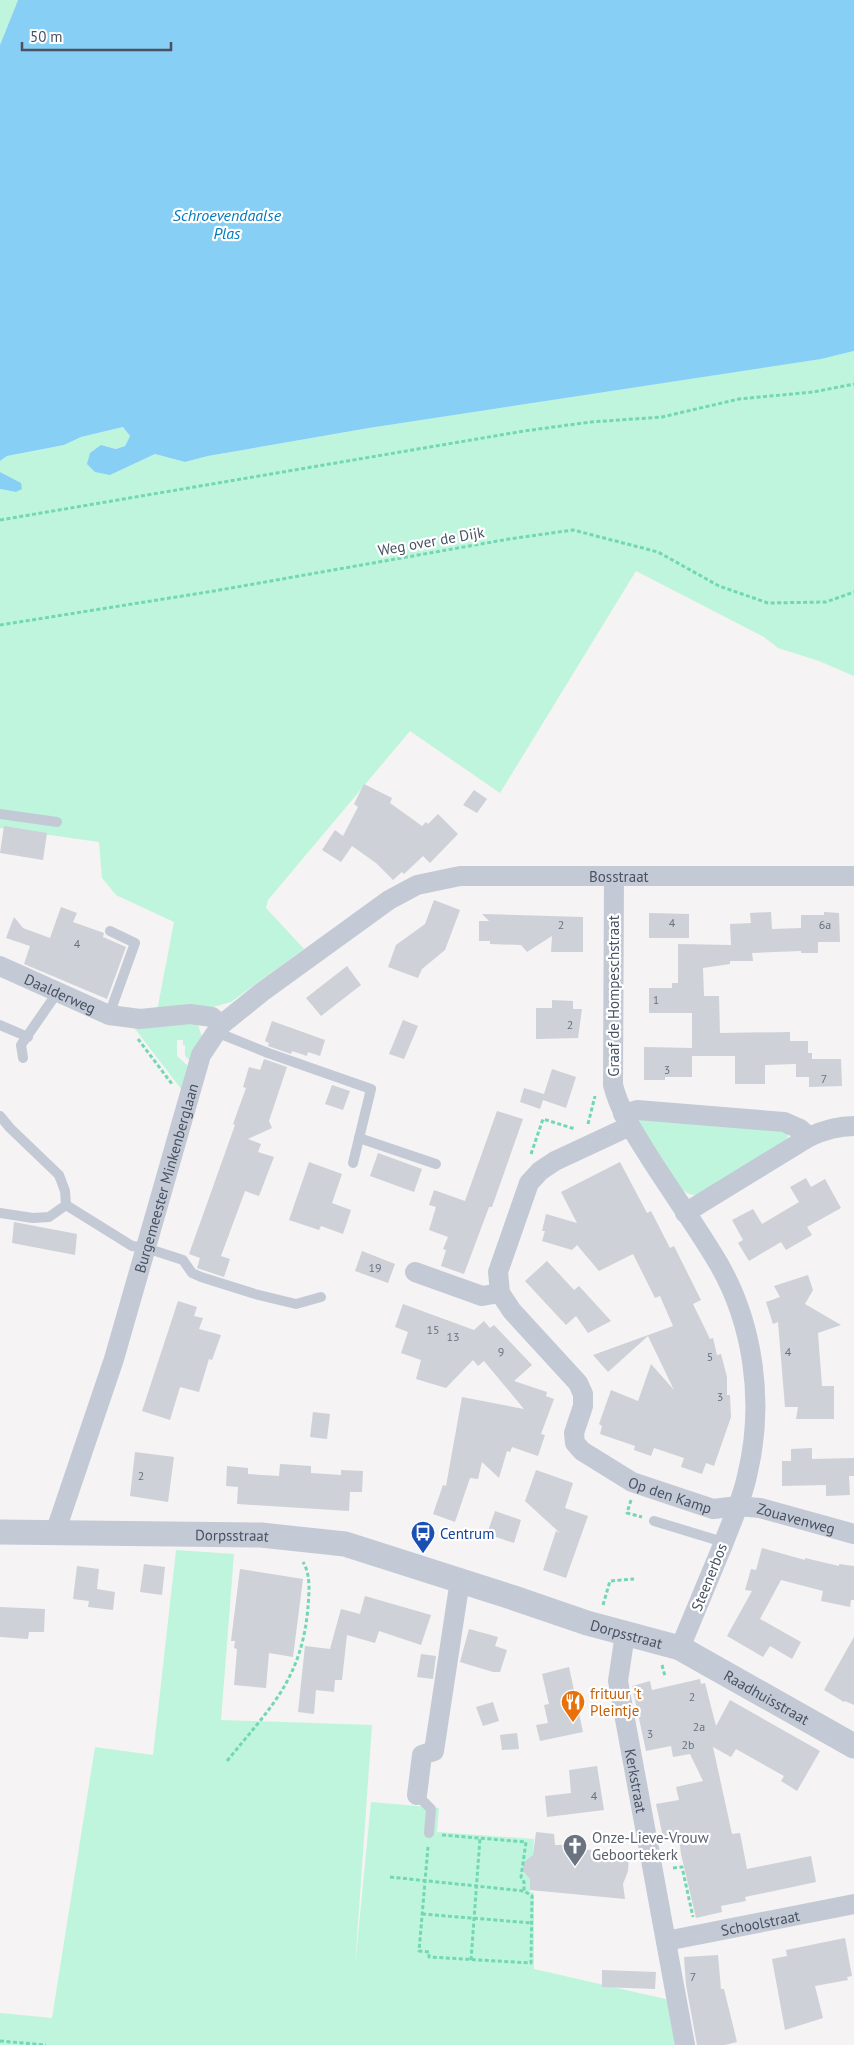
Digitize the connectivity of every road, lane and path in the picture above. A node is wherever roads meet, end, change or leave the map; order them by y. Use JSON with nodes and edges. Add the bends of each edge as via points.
{"nodes":[{"id":1,"x":854,"y":384,"type":"edge"},
{"id":2,"x":0,"y":520,"type":"edge"},
{"id":3,"x":854,"y":592,"type":"edge"},
{"id":4,"x":0,"y":625,"type":"edge"},
{"id":5,"x":0,"y":814,"type":"edge"},
{"id":6,"x":57,"y":822,"type":"dead end"},
{"id":7,"x":614,"y":876,"type":"junction"},
{"id":8,"x":854,"y":876,"type":"edge"},
{"id":9,"x":390,"y":900,"type":"joint"},
{"id":10,"x":110,"y":932,"type":"dead end"},
{"id":11,"x":0,"y":966,"type":"edge"},
{"id":12,"x":57,"y":993,"type":"junction"},
{"id":13,"x":115,"y":1016,"type":"junction"},
{"id":14,"x":0,"y":1025,"type":"edge"},
{"id":15,"x":218,"y":1029,"type":"junction"},
{"id":16,"x":28,"y":1037,"type":"junction"},
{"id":17,"x":23,"y":1058,"type":"dead end"},
{"id":18,"x":189,"y":1099,"type":"junction"},
{"id":19,"x":0,"y":1116,"type":"edge"},
{"id":20,"x":626,"y":1120,"type":"junction"},
{"id":21,"x":854,"y":1126,"type":"edge"},
{"id":22,"x":577,"y":1129,"type":"dead end"},
{"id":23,"x":809,"y":1137,"type":"junction"},
{"id":24,"x":359,"y":1138,"type":"junction"},
{"id":25,"x":353,"y":1163,"type":"dead end"},
{"id":26,"x":436,"y":1164,"type":"dead end"},
{"id":27,"x":529,"y":1183,"type":"junction"},
{"id":28,"x":66,"y":1205,"type":"junction"},
{"id":29,"x":0,"y":1213,"type":"edge"},
{"id":30,"x":685,"y":1213,"type":"junction"},
{"id":31,"x":146,"y":1248,"type":"junction"},
{"id":32,"x":416,"y":1272,"type":"dead end"},
{"id":33,"x":500,"y":1293,"type":"junction"},
{"id":34,"x":321,"y":1297,"type":"dead end"},
{"id":35,"x":636,"y":1484,"type":"junction"},
{"id":36,"x":738,"y":1506,"type":"junction"},
{"id":37,"x":654,"y":1521,"type":"joint"},
{"id":38,"x":0,"y":1532,"type":"edge"},
{"id":39,"x":55,"y":1533,"type":"junction"},
{"id":40,"x":854,"y":1534,"type":"edge"},
{"id":41,"x":296,"y":1538,"type":"junction"},
{"id":42,"x":723,"y":1542,"type":"junction"},
{"id":43,"x":634,"y":1579,"type":"dead end"},
{"id":44,"x":460,"y":1580,"type":"junction"},
{"id":45,"x":602,"y":1606,"type":"dead end"},
{"id":46,"x":625,"y":1634,"type":"junction"},
{"id":47,"x":680,"y":1648,"type":"junction"},
{"id":48,"x":854,"y":1746,"type":"edge"},
{"id":49,"x":227,"y":1761,"type":"dead end"},
{"id":50,"x":417,"y":1795,"type":"joint"},
{"id":51,"x":429,"y":1833,"type":"junction"},
{"id":52,"x":480,"y":1838,"type":"junction"},
{"id":53,"x":653,"y":1872,"type":"junction"},
{"id":54,"x":390,"y":1878,"type":"dead end"},
{"id":55,"x":425,"y":1882,"type":"junction"},
{"id":56,"x":476,"y":1887,"type":"junction"},
{"id":57,"x":524,"y":1891,"type":"junction"},
{"id":58,"x":854,"y":1904,"type":"edge"},
{"id":59,"x":422,"y":1914,"type":"junction"},
{"id":60,"x":474,"y":1918,"type":"junction"},
{"id":61,"x":532,"y":1923,"type":"junction"},
{"id":62,"x":696,"y":1935,"type":"junction"},
{"id":63,"x":666,"y":1941,"type":"junction"},
{"id":64,"x":471,"y":1960,"type":"junction"},
{"id":65,"x":0,"y":2041,"type":"edge"},
{"id":66,"x":46,"y":2045,"type":"edge"},
{"id":67,"x":685,"y":2045,"type":"edge"}],
"edges":[{"from":1,"to":2,"type":"path","via":[[813,392],[739,399],[662,417],[524,431]]},
{"from":3,"to":4,"type":"path","name":"Weg over de Dijk","via":[[826,602],[768,603],[719,586],[658,552],[573,530],[509,538]]},
{"from":5,"to":6,"type":"lane"},
{"from":7,"to":8,"type":"street","name":"Bosstraat"},
{"from":7,"to":9,"type":"street","name":"Bosstraat","via":[[460,876],[416,885]]},
{"from":7,"to":20,"type":"street","name":"Graaf de Hompeschstraat","via":[[613,1084]]},
{"from":9,"to":15,"type":"street","name":"Burgemeester Minkenberglaan","via":[[262,992]]},
{"from":10,"to":13,"type":"lane","via":[[135,943]]},
{"from":11,"to":12,"type":"street","name":"Daalderweg"},
{"from":12,"to":13,"type":"street","name":"Daalderweg"},
{"from":12,"to":16,"type":"lane"},
{"from":13,"to":15,"type":"street","name":"Daalderweg","via":[[140,1019],[190,1014],[212,1017]]},
{"from":13,"to":18,"type":"path","via":[[180,1093]]},
{"from":14,"to":16,"type":"lane"},
{"from":15,"to":18,"type":"street","name":"Burgemeester Minkenberglaan","via":[[201,1055]]},
{"from":15,"to":24,"type":"lane","via":[[268,1053],[371,1089]]},
{"from":16,"to":17,"type":"lane","via":[[21,1045]]},
{"from":18,"to":31,"type":"street","name":"Burgemeester Minkenberglaan"},
{"from":19,"to":28,"type":"lane","via":[[59,1175]]},
{"from":20,"to":23,"type":"street","via":[[637,1110],[784,1122],[800,1128]]},
{"from":20,"to":27,"type":"street","via":[[555,1161]]},
{"from":20,"to":30,"type":"street","name":"Graaf de Hompeschstraat"},
{"from":21,"to":23,"type":"street","via":[[841,1126]]},
{"from":22,"to":27,"type":"path","via":[[543,1118],[523,1177]]},
{"from":23,"to":30,"type":"street"},
{"from":24,"to":25,"type":"lane"},
{"from":24,"to":26,"type":"lane"},
{"from":27,"to":33,"type":"street","via":[[498,1272]]},
{"from":28,"to":29,"type":"lane","via":[[49,1217]]},
{"from":28,"to":31,"type":"lane","via":[[132,1246]]},
{"from":30,"to":36,"type":"street","via":[[734,1293],[752,1362],[753,1433],[748,1475]]},
{"from":31,"to":34,"type":"lane","via":[[183,1260],[192,1274],[255,1294],[296,1304]]},
{"from":31,"to":39,"type":"street","name":"Burgemeester Minkenberglaan","via":[[114,1359]]},
{"from":32,"to":33,"type":"street","via":[[482,1296]]},
{"from":33,"to":35,"type":"street","name":"Op den Kamp","via":[[512,1311],[578,1383],[583,1394],[583,1406],[574,1433],[575,1443],[582,1451]]},
{"from":35,"to":36,"type":"street","name":"Op den Kamp","via":[[712,1509]]},
{"from":35,"to":37,"type":"path","via":[[627,1513]]},
{"from":36,"to":40,"type":"street","name":"Zouavenweg","via":[[760,1508]]},
{"from":36,"to":42,"type":"street","name":"Steenerbos"},
{"from":37,"to":42,"type":"lane"},
{"from":38,"to":39,"type":"street","name":"Dorpsstraat"},
{"from":39,"to":41,"type":"street","name":"Dorpsstraat"},
{"from":41,"to":44,"type":"street","name":"Dorpsstraat","via":[[345,1544]]},
{"from":41,"to":49,"type":"path","via":[[297,1553],[305,1564],[309,1593],[306,1630],[298,1658],[272,1707]]},
{"from":42,"to":47,"type":"street","name":"Steenerbos"},
{"from":43,"to":45,"type":"path","via":[[610,1581]]},
{"from":44,"to":46,"type":"street","name":"Dorpsstraat"},
{"from":44,"to":50,"type":"street","via":[[434,1750],[422,1755]]},
{"from":46,"to":47,"type":"street","name":"Dorpsstraat"},
{"from":46,"to":53,"type":"street","name":"Kerkstraat","via":[[618,1681]]},
{"from":47,"to":48,"type":"street","name":"Raadhuisstraat"},
{"from":50,"to":51,"type":"lane","via":[[431,1810]]},
{"from":51,"to":52,"type":"path"},
{"from":51,"to":55,"type":"path"},
{"from":52,"to":56,"type":"path"},
{"from":52,"to":57,"type":"path","via":[[526,1842],[521,1877]]},
{"from":53,"to":62,"type":"path","via":[[682,1867]]},
{"from":53,"to":63,"type":"street","name":"Kerkstraat"},
{"from":54,"to":55,"type":"path"},
{"from":55,"to":56,"type":"path"},
{"from":55,"to":59,"type":"path"},
{"from":56,"to":57,"type":"path"},
{"from":56,"to":60,"type":"path"},
{"from":57,"to":61,"type":"path","via":[[532,1896]]},
{"from":58,"to":62,"type":"street","name":"Schoolstraat"},
{"from":59,"to":60,"type":"path"},
{"from":59,"to":64,"type":"path","via":[[419,1951],[429,1952],[429,1957]]},
{"from":60,"to":61,"type":"path"},
{"from":60,"to":64,"type":"path"},
{"from":61,"to":64,"type":"path","via":[[531,1964]]},
{"from":62,"to":63,"type":"street","name":"Schoolstraat"},
{"from":63,"to":67,"type":"street","name":"Kerkstraat"},
{"from":65,"to":66,"type":"path"}]}
